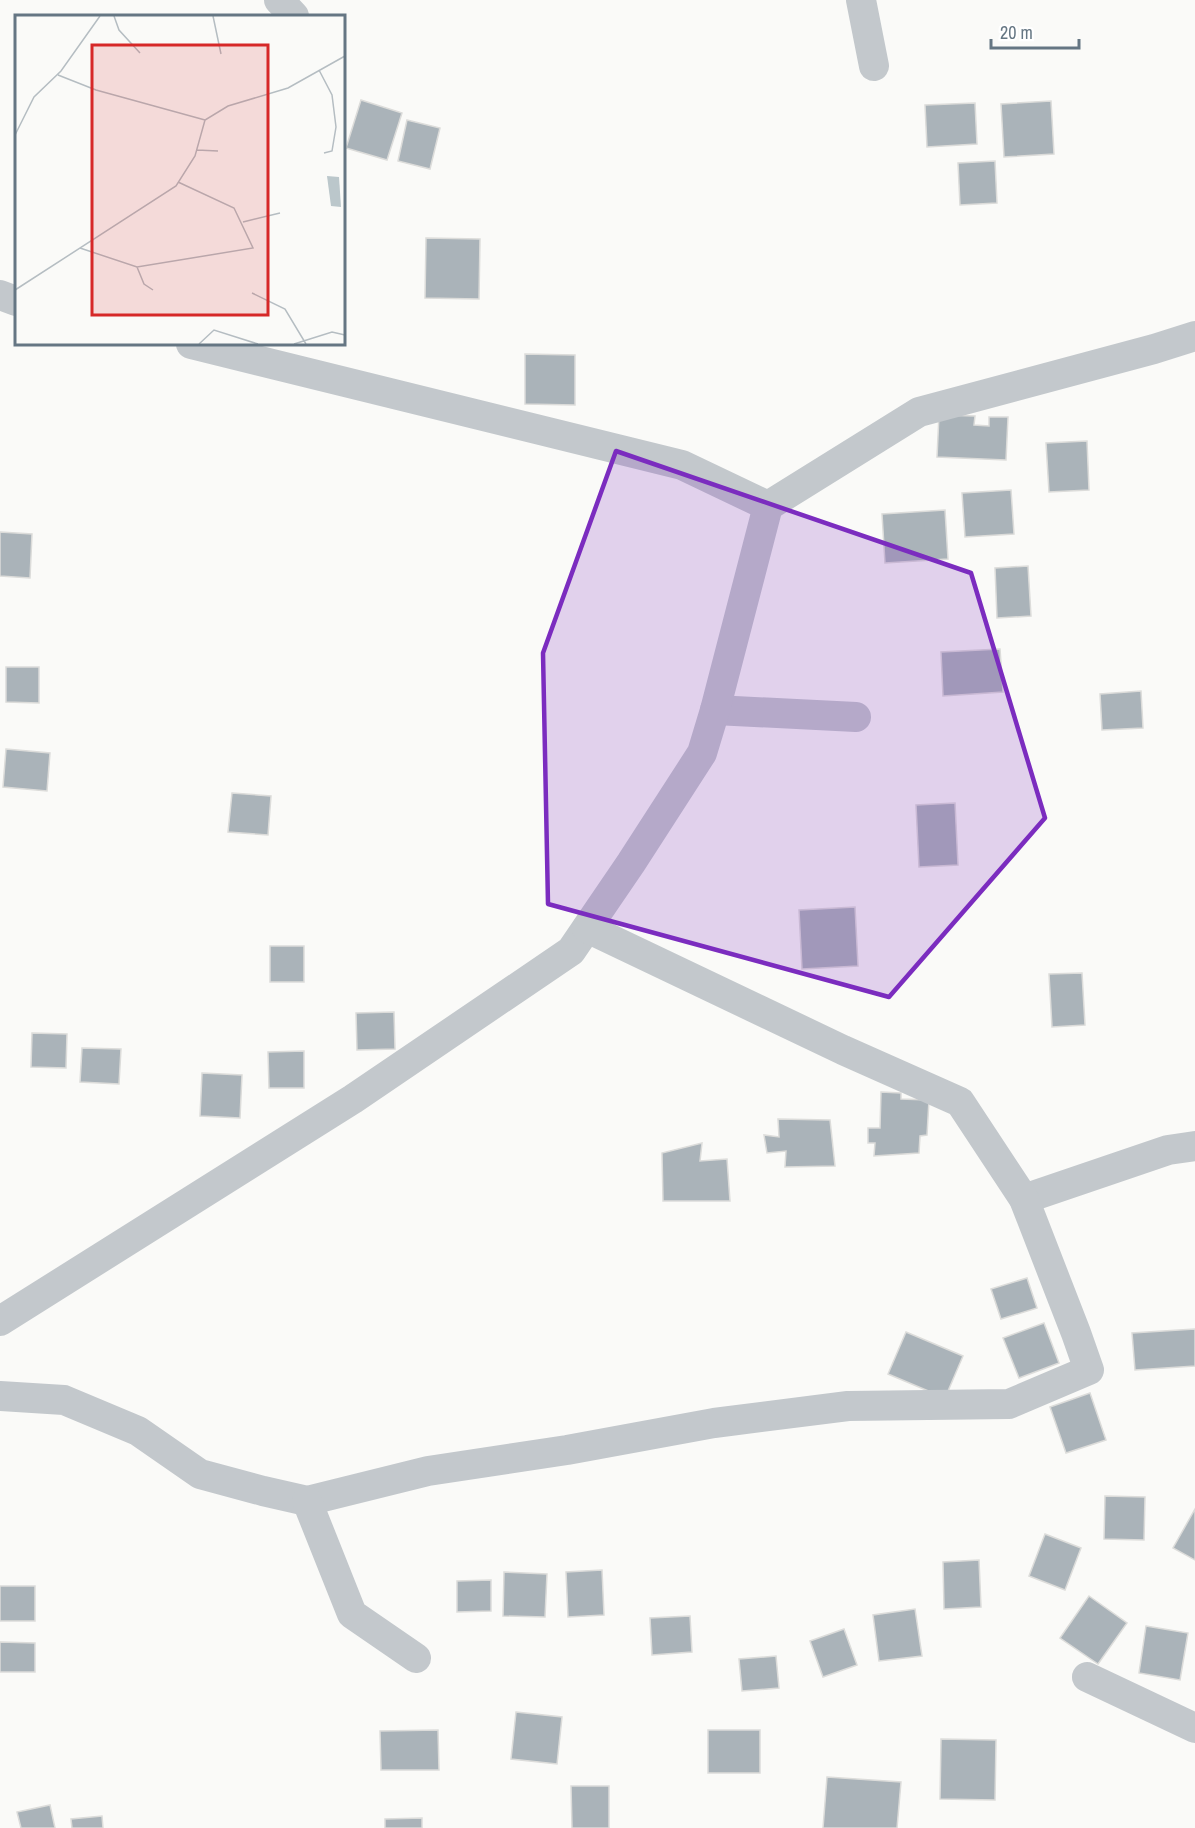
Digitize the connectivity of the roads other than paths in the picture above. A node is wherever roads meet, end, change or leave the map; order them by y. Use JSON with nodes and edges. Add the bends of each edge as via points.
{"nodes":[{"id":1,"x":279,"y":0,"type":"edge"},
{"id":2,"x":861,"y":0,"type":"edge"},
{"id":3,"x":293,"y":15,"type":"edge"},
{"id":4,"x":874,"y":66,"type":"dead end"},
{"id":5,"x":0,"y":295,"type":"edge"},
{"id":6,"x":15,"y":301,"type":"edge"},
{"id":7,"x":1195,"y":336,"type":"edge"},
{"id":8,"x":194,"y":345,"type":"edge"},
{"id":9,"x":768,"y":506,"type":"junction"},
{"id":10,"x":715,"y":710,"type":"junction"},
{"id":11,"x":855,"y":717,"type":"dead end"},
{"id":12,"x":587,"y":928,"type":"junction"},
{"id":13,"x":1195,"y":1146,"type":"edge"},
{"id":14,"x":1024,"y":1199,"type":"junction"},
{"id":15,"x":0,"y":1321,"type":"edge"},
{"id":16,"x":0,"y":1396,"type":"edge"},
{"id":17,"x":307,"y":1501,"type":"junction"},
{"id":18,"x":416,"y":1658,"type":"dead end"},
{"id":19,"x":1087,"y":1677,"type":"dead end"},
{"id":20,"x":1195,"y":1728,"type":"edge"}],
"edges":[{"from":1,"to":3,"type":"street"},
{"from":2,"to":4,"type":"street"},
{"from":5,"to":6,"type":"street"},
{"from":7,"to":9,"type":"street","via":[[919,412]]},
{"from":8,"to":9,"type":"street","via":[[682,465]]},
{"from":9,"to":10,"type":"street"},
{"from":10,"to":11,"type":"street"},
{"from":10,"to":12,"type":"street","via":[[702,753]]},
{"from":12,"to":14,"type":"street","via":[[960,1102]]},
{"from":12,"to":15,"type":"street","via":[[571,951],[353,1099]]},
{"from":13,"to":14,"type":"street","via":[[1168,1150]]},
{"from":14,"to":17,"type":"street","via":[[1089,1370],[1009,1404],[848,1406],[714,1423],[428,1471]]},
{"from":16,"to":17,"type":"street","via":[[64,1400],[138,1431],[200,1474]]},
{"from":17,"to":18,"type":"street","via":[[352,1614]]},
{"from":19,"to":20,"type":"street"}]}
